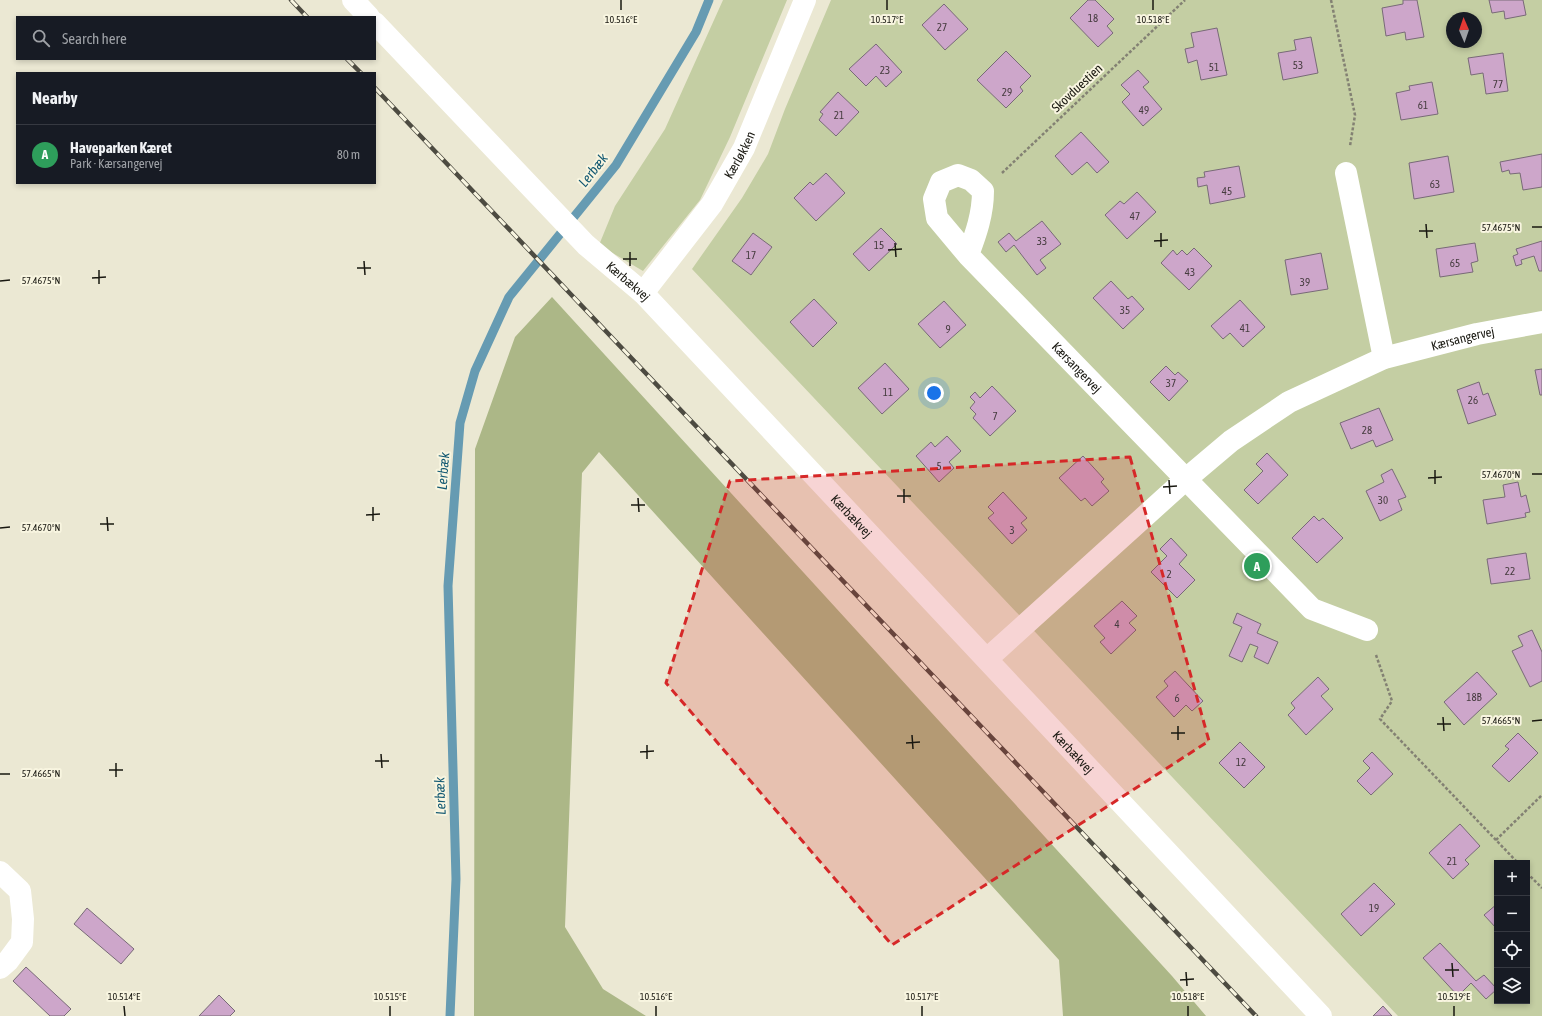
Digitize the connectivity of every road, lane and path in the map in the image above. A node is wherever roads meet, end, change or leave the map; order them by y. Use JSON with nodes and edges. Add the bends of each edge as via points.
{"nodes":[{"id":1,"x":353,"y":0,"type":"edge"},
{"id":2,"x":805,"y":0,"type":"edge"},
{"id":3,"x":1185,"y":0,"type":"edge"},
{"id":4,"x":1331,"y":0,"type":"edge"},
{"id":5,"x":369,"y":16,"type":"edge"},
{"id":6,"x":376,"y":24,"type":"edge"},
{"id":7,"x":1346,"y":173,"type":"joint"},
{"id":8,"x":983,"y":191,"type":"junction"},
{"id":9,"x":968,"y":255,"type":"junction"},
{"id":10,"x":643,"y":293,"type":"junction"},
{"id":11,"x":1542,"y":322,"type":"edge"},
{"id":12,"x":1384,"y":358,"type":"junction"},
{"id":13,"x":1186,"y":479,"type":"junction"},
{"id":14,"x":1367,"y":630,"type":"joint"},
{"id":15,"x":987,"y":659,"type":"junction"},
{"id":16,"x":1542,"y":795,"type":"edge"},
{"id":17,"x":1496,"y":840,"type":"junction"},
{"id":18,"x":1515,"y":860,"type":"edge"},
{"id":19,"x":0,"y":872,"type":"edge"},
{"id":20,"x":1530,"y":876,"type":"edge"},
{"id":21,"x":1542,"y":888,"type":"edge"},
{"id":22,"x":0,"y":968,"type":"edge"},
{"id":23,"x":1321,"y":1016,"type":"edge"}],
"edges":[{"from":1,"to":5,"type":"street"},
{"from":2,"to":10,"type":"street","name":"Kærløkken","via":[[744,148],[712,204]]},
{"from":3,"to":8,"type":"path","name":"Skovduestien"},
{"from":4,"to":7,"type":"path","via":[[1355,115]]},
{"from":6,"to":10,"type":"street","name":"Kærbækvej","via":[[586,245]]},
{"from":7,"to":12,"type":"street"},
{"from":8,"to":9,"type":"street","via":[[983,206]]},
{"from":8,"to":9,"type":"street","name":"Kærsangervej","via":[[971,180],[958,175],[941,182],[934,199],[937,218]]},
{"from":9,"to":13,"type":"street","name":"Kærsangervej"},
{"from":10,"to":15,"type":"street","name":"Kærbækvej"},
{"from":11,"to":12,"type":"street","name":"Kærsangervej","via":[[1477,334]]},
{"from":12,"to":13,"type":"street","name":"Kærsangervej","via":[[1289,402],[1231,441]]},
{"from":13,"to":14,"type":"street","name":"Kærsangervej","via":[[1312,609]]},
{"from":13,"to":15,"type":"street","name":"Kærsangervej"},
{"from":14,"to":17,"type":"path","via":[[1392,701],[1380,719]]},
{"from":15,"to":23,"type":"street","name":"Kærbækvej"},
{"from":16,"to":17,"type":"path"},
{"from":17,"to":18,"type":"path"},
{"from":19,"to":22,"type":"street","via":[[20,891],[23,919],[22,942]]},
{"from":20,"to":21,"type":"path"}]}
